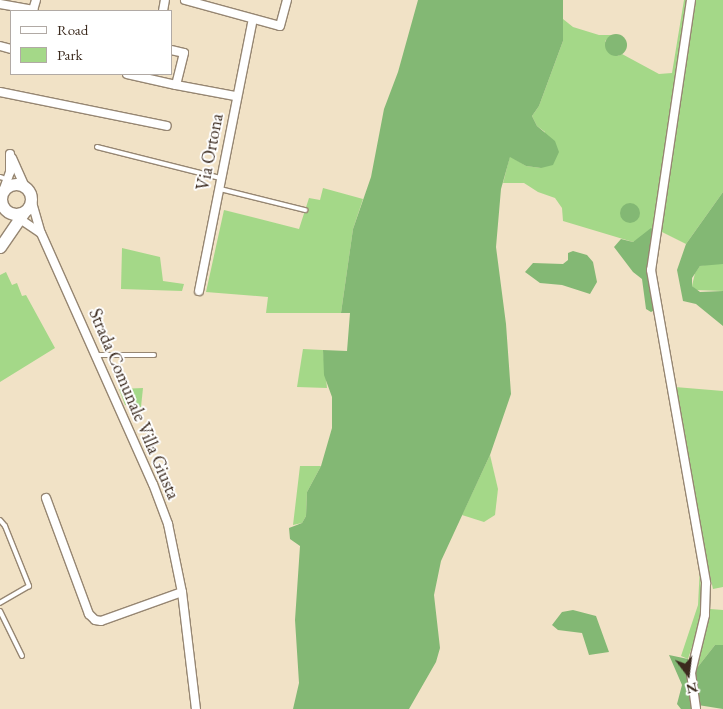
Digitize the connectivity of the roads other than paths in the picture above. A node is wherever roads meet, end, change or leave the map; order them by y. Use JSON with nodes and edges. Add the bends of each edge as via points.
{"nodes":[{"id":1,"x":185,"y":0,"type":"edge"},
{"id":2,"x":287,"y":0,"type":"edge"},
{"id":3,"x":691,"y":0,"type":"edge"},
{"id":4,"x":0,"y":4,"type":"edge"},
{"id":5,"x":30,"y":10,"type":"edge"},
{"id":6,"x":253,"y":19,"type":"junction"},
{"id":7,"x":172,"y":50,"type":"edge"},
{"id":8,"x":131,"y":75,"type":"edge"},
{"id":9,"x":176,"y":85,"type":"junction"},
{"id":10,"x":0,"y":92,"type":"edge"},
{"id":11,"x":235,"y":96,"type":"junction"},
{"id":12,"x":167,"y":126,"type":"dead end"},
{"id":13,"x":97,"y":147,"type":"dead end"},
{"id":14,"x":220,"y":178,"type":"junction"},
{"id":15,"x":25,"y":187,"type":"junction"},
{"id":16,"x":218,"y":188,"type":"junction"},
{"id":17,"x":2,"y":198,"type":"edge"},
{"id":18,"x":22,"y":209,"type":"junction"},
{"id":19,"x":305,"y":210,"type":"dead end"},
{"id":20,"x":41,"y":233,"type":"junction"},
{"id":21,"x":6,"y":235,"type":"junction"},
{"id":22,"x":0,"y":247,"type":"edge"},
{"id":23,"x":200,"y":291,"type":"dead end"},
{"id":24,"x":96,"y":355,"type":"junction"},
{"id":25,"x":154,"y":355,"type":"dead end"},
{"id":26,"x":46,"y":498,"type":"dead end"},
{"id":27,"x":0,"y":520,"type":"edge"},
{"id":28,"x":182,"y":592,"type":"junction"},
{"id":29,"x":0,"y":603,"type":"edge"},
{"id":30,"x":0,"y":611,"type":"edge"},
{"id":31,"x":22,"y":656,"type":"dead end"},
{"id":32,"x":196,"y":709,"type":"edge"},
{"id":33,"x":696,"y":709,"type":"edge"}],
"edges":[{"from":1,"to":6,"type":"street"},
{"from":2,"to":6,"type":"street","via":[[280,26]]},
{"from":3,"to":33,"type":"street","via":[[651,270],[706,583],[705,615],[691,672]]},
{"from":4,"to":5,"type":"street"},
{"from":6,"to":11,"type":"street","name":"Via Ortona"},
{"from":7,"to":9,"type":"street","via":[[184,53]]},
{"from":8,"to":9,"type":"street"},
{"from":9,"to":11,"type":"street"},
{"from":10,"to":12,"type":"street"},
{"from":11,"to":14,"type":"street","name":"Via Ortona"},
{"from":13,"to":14,"type":"lane"},
{"from":14,"to":16,"type":"street","name":"Via Ortona"},
{"from":15,"to":17,"type":"street","via":[[12,185]]},
{"from":15,"to":17,"type":"street","via":[[10,154],[10,172]]},
{"from":15,"to":18,"type":"street"},
{"from":16,"to":19,"type":"lane"},
{"from":16,"to":23,"type":"street","name":"Via Ortona"},
{"from":17,"to":18,"type":"street"},
{"from":17,"to":21,"type":"street"},
{"from":18,"to":20,"type":"street"},
{"from":18,"to":20,"type":"street","name":"Strada Comunale Villa Giusta"},
{"from":18,"to":21,"type":"street"},
{"from":20,"to":24,"type":"street","name":"Strada Comunale Villa Giusta"},
{"from":21,"to":22,"type":"street"},
{"from":24,"to":25,"type":"lane"},
{"from":24,"to":28,"type":"street","name":"Strada Comunale Villa Giusta","via":[[168,524]]},
{"from":26,"to":28,"type":"street","via":[[89,614],[95,620],[101,621]]},
{"from":27,"to":29,"type":"lane","via":[[30,586]]},
{"from":28,"to":32,"type":"street","name":"Strada Comunale Villa Giusta"},
{"from":30,"to":31,"type":"lane"}]}
